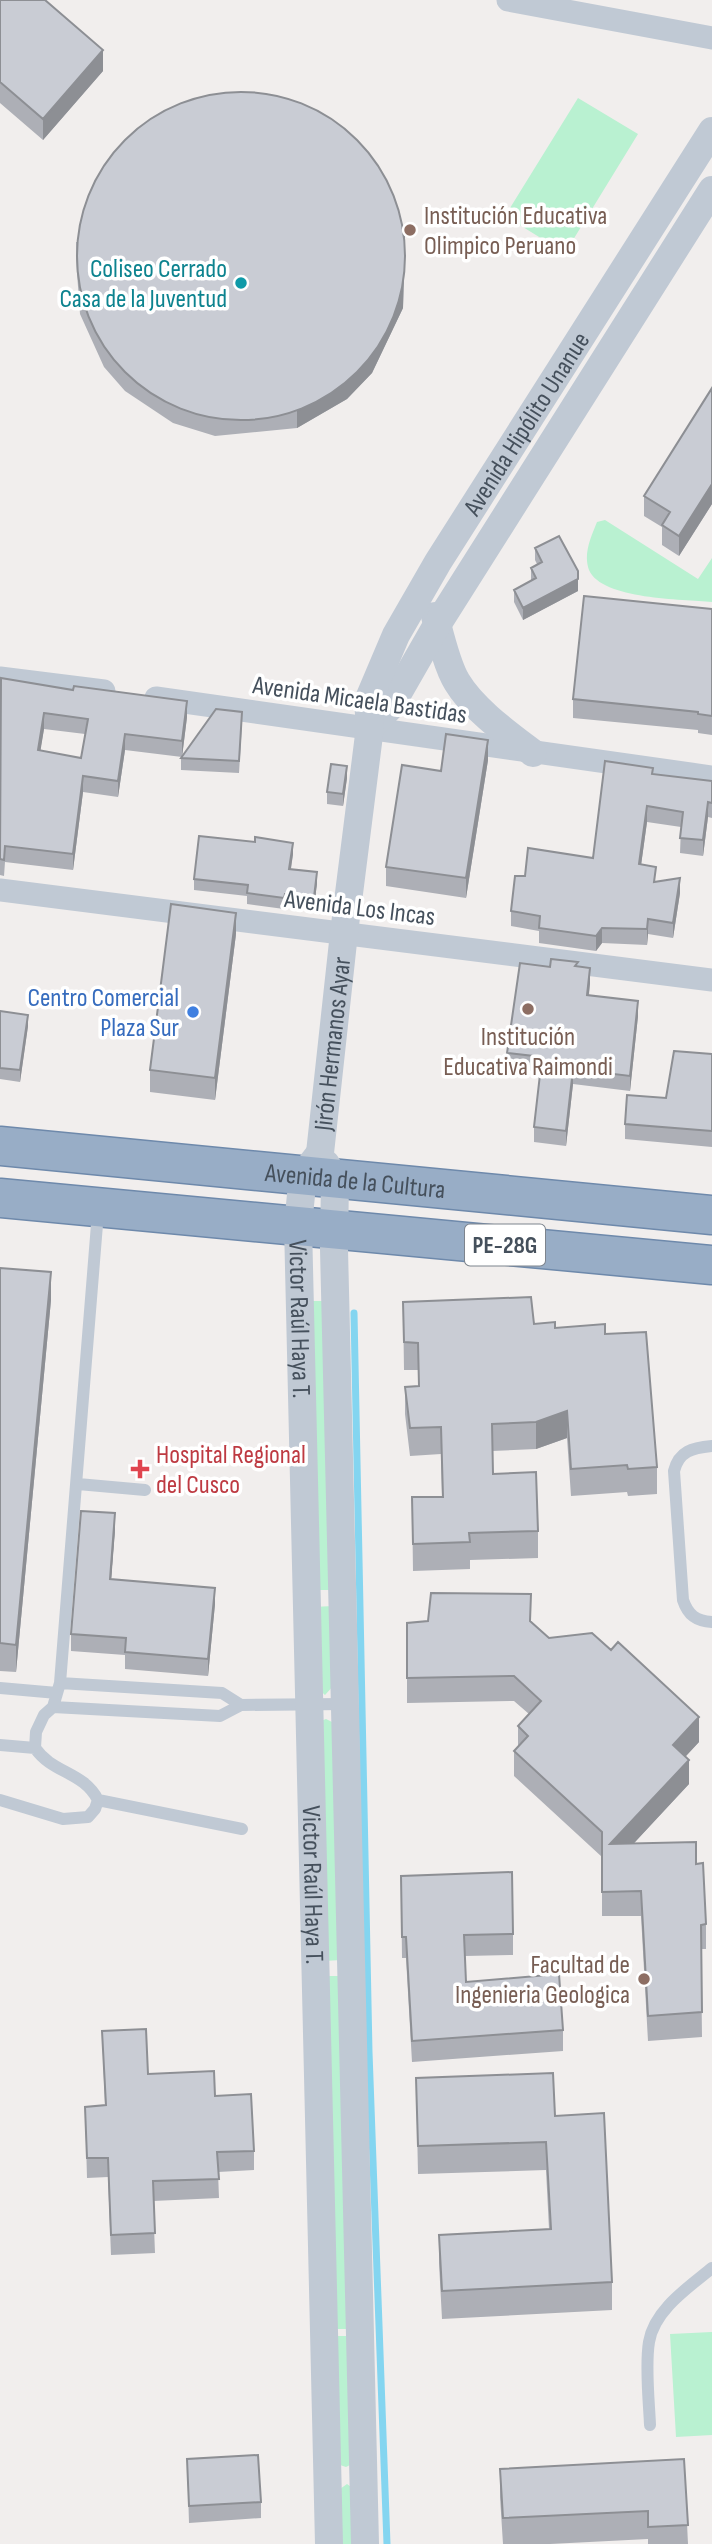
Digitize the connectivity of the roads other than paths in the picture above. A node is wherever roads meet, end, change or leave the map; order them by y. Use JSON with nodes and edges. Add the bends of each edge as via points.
{"nodes":[{"id":1,"x":508,"y":0,"type":"edge"},
{"id":2,"x":712,"y":38,"type":"edge"},
{"id":3,"x":708,"y":143,"type":"edge"},
{"id":4,"x":712,"y":190,"type":"edge"},
{"id":5,"x":426,"y":583,"type":"junction"},
{"id":6,"x":437,"y":625,"type":"junction"},
{"id":7,"x":0,"y":678,"type":"edge"},
{"id":8,"x":370,"y":727,"type":"junction"},
{"id":9,"x":533,"y":753,"type":"junction"},
{"id":10,"x":712,"y":777,"type":"edge"},
{"id":11,"x":0,"y":890,"type":"edge"},
{"id":12,"x":344,"y":933,"type":"junction"},
{"id":13,"x":712,"y":979,"type":"edge"},
{"id":14,"x":0,"y":1146,"type":"edge"},
{"id":15,"x":319,"y":1169,"type":"junction"},
{"id":16,"x":0,"y":1198,"type":"edge"},
{"id":17,"x":98,"y":1207,"type":"junction"},
{"id":18,"x":712,"y":1215,"type":"edge"},
{"id":19,"x":298,"y":1225,"type":"junction"},
{"id":20,"x":335,"y":1229,"type":"junction"},
{"id":21,"x":712,"y":1265,"type":"edge"},
{"id":22,"x":712,"y":1446,"type":"edge"},
{"id":23,"x":78,"y":1484,"type":"junction"},
{"id":24,"x":145,"y":1490,"type":"dead end"},
{"id":25,"x":712,"y":1622,"type":"edge"},
{"id":26,"x":0,"y":1688,"type":"edge"},
{"id":27,"x":59,"y":1688,"type":"junction"},
{"id":28,"x":345,"y":1704,"type":"junction"},
{"id":29,"x":241,"y":1705,"type":"junction"},
{"id":30,"x":309,"y":1705,"type":"junction"},
{"id":31,"x":53,"y":1707,"type":"junction"},
{"id":32,"x":0,"y":1745,"type":"edge"},
{"id":33,"x":35,"y":1748,"type":"junction"},
{"id":34,"x":0,"y":1800,"type":"edge"},
{"id":35,"x":98,"y":1800,"type":"junction"},
{"id":36,"x":242,"y":1829,"type":"dead end"},
{"id":37,"x":712,"y":2268,"type":"edge"},
{"id":38,"x":650,"y":2425,"type":"dead end"},
{"id":39,"x":327,"y":2476,"type":"junction"},
{"id":40,"x":363,"y":2476,"type":"junction"},
{"id":41,"x":328,"y":2544,"type":"edge"},
{"id":42,"x":365,"y":2544,"type":"edge"}],
"edges":[{"from":1,"to":2,"type":"street"},
{"from":3,"to":5,"type":"street","name":"Avenida Hipólito Unanue","via":[[670,194]]},
{"from":4,"to":6,"type":"street","name":"Avenida Hipólito Unanue"},
{"from":5,"to":6,"type":"street"},
{"from":5,"to":8,"type":"street","name":"Avenida Hipólito Unanue","via":[[396,635],[368,701]]},
{"from":6,"to":8,"type":"street","name":"Avenida Hipólito Unanue","via":[[390,707]]},
{"from":6,"to":9,"type":"street","via":[[465,693]]},
{"from":7,"to":8,"type":"street","name":"Avenida Micaela Bastidas"},
{"from":8,"to":9,"type":"street","name":"Avenida Micaela Bastidas"},
{"from":8,"to":12,"type":"street","name":"Avenida Hipólito Unanue"},
{"from":9,"to":10,"type":"street","name":"Avenida Micaela Bastidas"},
{"from":11,"to":12,"type":"street","name":"Avenida Los Incas"},
{"from":12,"to":13,"type":"street","name":"Avenida Los Incas"},
{"from":12,"to":15,"type":"street","name":"Jirón Hermanos Ayar"},
{"from":14,"to":15,"type":"highway","name":"Avenida de la Cultura"},
{"from":15,"to":18,"type":"highway","name":"Avenida de la Cultura","number":"PE-28G"},
{"from":15,"to":19,"type":"street","name":"Victor Raúl Haya T."},
{"from":15,"to":20,"type":"street","name":"Victor Raúl Haya T."},
{"from":16,"to":17,"type":"highway","name":"Avenida de la Cultura"},
{"from":17,"to":19,"type":"highway","name":"Avenida de la Cultura"},
{"from":17,"to":23,"type":"lane"},
{"from":19,"to":20,"type":"highway","name":"Avenida de la Cultura","number":"PE-28G"},
{"from":19,"to":30,"type":"street","name":"Victor Raúl Haya T."},
{"from":20,"to":21,"type":"highway","name":"Avenida de la Cultura","number":"PE-28G"},
{"from":20,"to":28,"type":"street","name":"Victor Raúl Haya T."},
{"from":22,"to":25,"type":"lane","via":[[684,1452],[674,1471],[682,1600],[693,1617]]},
{"from":23,"to":24,"type":"lane"},
{"from":23,"to":27,"type":"lane"},
{"from":26,"to":27,"type":"lane"},
{"from":27,"to":29,"type":"lane","via":[[222,1693]]},
{"from":27,"to":31,"type":"lane"},
{"from":28,"to":30,"type":"lane"},
{"from":28,"to":40,"type":"street","name":"Victor Raúl Haya T."},
{"from":29,"to":30,"type":"lane"},
{"from":29,"to":31,"type":"lane","via":[[220,1716]]},
{"from":30,"to":39,"type":"street","name":"Victor Raúl Haya T."},
{"from":31,"to":33,"type":"lane","via":[[36,1732]]},
{"from":32,"to":33,"type":"lane"},
{"from":33,"to":35,"type":"lane","via":[[52,1766],[91,1786]]},
{"from":34,"to":35,"type":"lane","via":[[62,1819],[77,1819],[88,1817]]},
{"from":35,"to":36,"type":"lane"},
{"from":37,"to":38,"type":"lane","via":[[675,2299],[659,2318],[649,2341]]},
{"from":39,"to":40,"type":"street"},
{"from":39,"to":41,"type":"street","name":"Victor Raúl Haya T."},
{"from":40,"to":42,"type":"street","name":"Victor Raúl Haya T."}]}
